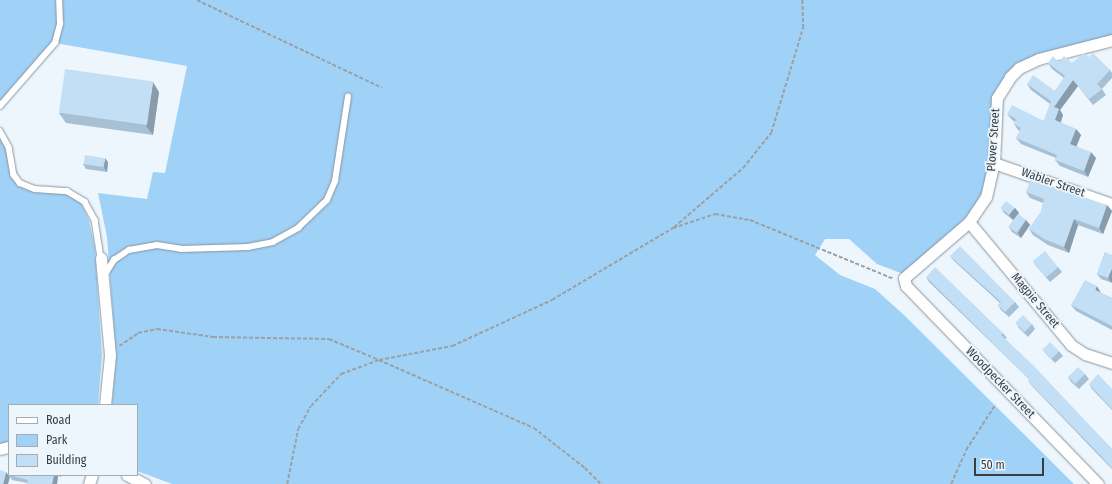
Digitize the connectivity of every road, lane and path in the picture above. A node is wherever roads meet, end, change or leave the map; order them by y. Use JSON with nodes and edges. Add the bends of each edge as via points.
{"nodes":[{"id":1,"x":59,"y":0,"type":"edge"},
{"id":2,"x":197,"y":0,"type":"edge"},
{"id":3,"x":802,"y":0,"type":"edge"},
{"id":4,"x":1112,"y":40,"type":"edge"},
{"id":5,"x":382,"y":88,"type":"dead end"},
{"id":6,"x":348,"y":97,"type":"dead end"},
{"id":7,"x":0,"y":106,"type":"edge"},
{"id":8,"x":0,"y":131,"type":"edge"},
{"id":9,"x":994,"y":163,"type":"junction"},
{"id":10,"x":1112,"y":204,"type":"edge"},
{"id":11,"x":969,"y":222,"type":"junction"},
{"id":12,"x":672,"y":228,"type":"junction"},
{"id":13,"x":101,"y":258,"type":"joint"},
{"id":14,"x":103,"y":276,"type":"junction"},
{"id":15,"x":904,"y":282,"type":"junction"},
{"id":16,"x":110,"y":355,"type":"junction"},
{"id":17,"x":378,"y":360,"type":"junction"},
{"id":18,"x":1110,"y":365,"type":"edge"},
{"id":19,"x":105,"y":404,"type":"edge"},
{"id":20,"x":995,"y":405,"type":"dead end"},
{"id":21,"x":129,"y":476,"type":"edge"},
{"id":22,"x":145,"y":484,"type":"edge"},
{"id":23,"x":287,"y":484,"type":"edge"},
{"id":24,"x":601,"y":484,"type":"edge"},
{"id":25,"x":951,"y":484,"type":"edge"},
{"id":26,"x":1098,"y":484,"type":"edge"}],
"edges":[{"from":1,"to":7,"type":"lane","via":[[60,24],[55,43]]},
{"from":2,"to":5,"type":"path"},
{"from":3,"to":12,"type":"path","via":[[803,28],[771,133],[743,168]]},
{"from":4,"to":9,"type":"street","name":"Plover Street","via":[[1038,59],[1019,68],[1010,77],[997,98]]},
{"from":6,"to":14,"type":"lane","via":[[335,181],[327,200],[298,228],[274,242],[248,248],[182,250],[157,245],[129,250],[114,260]]},
{"from":8,"to":13,"type":"lane","via":[[9,147],[14,175],[20,183],[35,189],[66,191],[85,202],[95,220]]},
{"from":9,"to":10,"type":"street","name":"Wabler Street"},
{"from":9,"to":11,"type":"street","name":"Plover Street","via":[[986,197]]},
{"from":11,"to":15,"type":"street","name":"Plover Street","via":[[906,275]]},
{"from":11,"to":18,"type":"street","name":"Magpie Street","via":[[1071,345]]},
{"from":12,"to":15,"type":"path","via":[[715,214],[750,220]]},
{"from":12,"to":17,"type":"path","via":[[552,300],[452,346]]},
{"from":13,"to":14,"type":"street"},
{"from":14,"to":16,"type":"street"},
{"from":15,"to":26,"type":"street","name":"Woodpecker Street"},
{"from":16,"to":17,"type":"path","via":[[123,342],[138,333],[158,329],[213,337],[329,339]]},
{"from":16,"to":19,"type":"street"},
{"from":17,"to":23,"type":"path","via":[[341,374],[311,406],[298,429]]},
{"from":17,"to":24,"type":"path","via":[[534,428],[585,468]]},
{"from":20,"to":25,"type":"path","via":[[966,450]]},
{"from":21,"to":22,"type":"street"}]}
